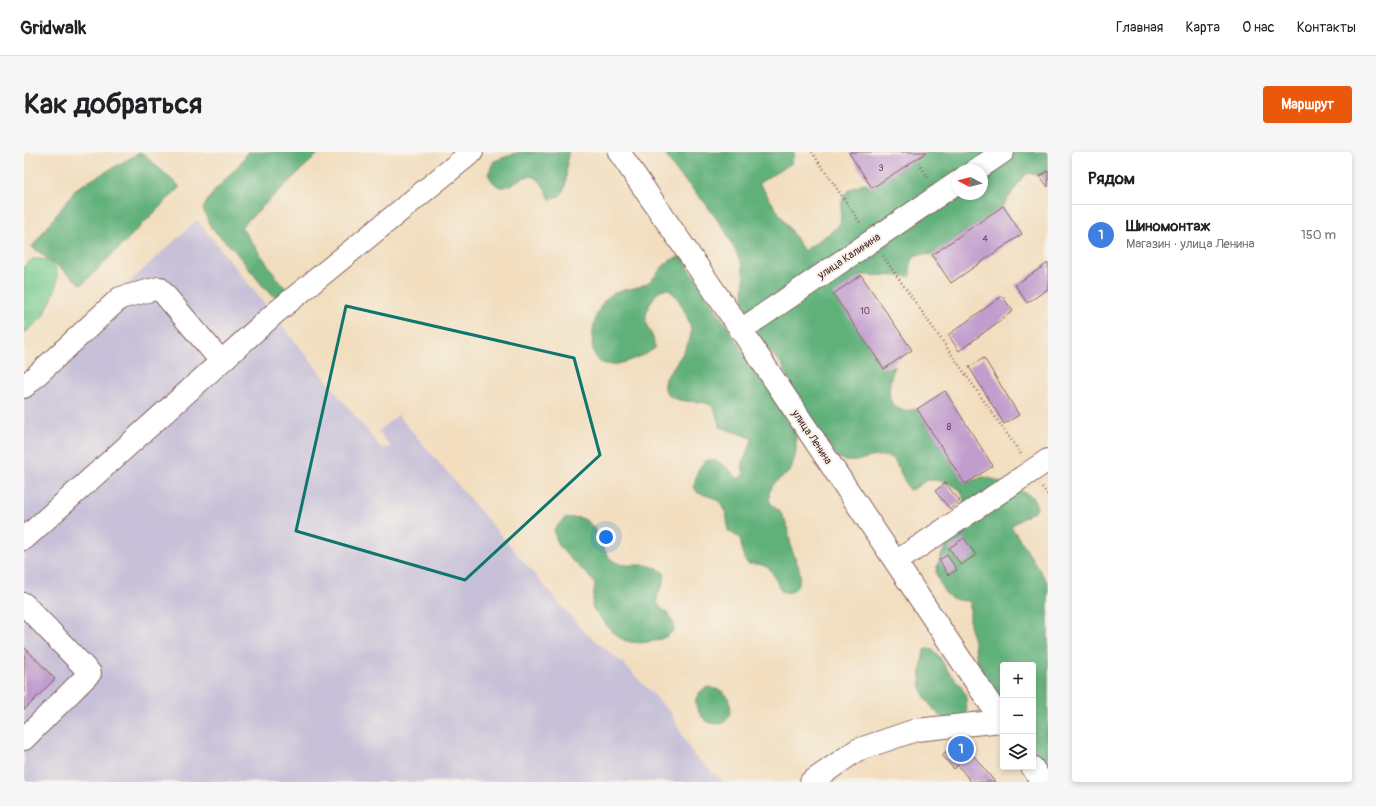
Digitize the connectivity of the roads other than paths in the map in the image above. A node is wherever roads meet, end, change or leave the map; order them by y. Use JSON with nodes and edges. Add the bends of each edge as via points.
{"nodes":[{"id":1,"x":472,"y":152,"type":"edge"},
{"id":2,"x":618,"y":152,"type":"edge"},
{"id":3,"x":1003,"y":152,"type":"edge"},
{"id":4,"x":985,"y":164,"type":"edge"},
{"id":5,"x":952,"y":186,"type":"edge"},
{"id":6,"x":741,"y":330,"type":"junction"},
{"id":7,"x":222,"y":361,"type":"junction"},
{"id":8,"x":24,"y":387,"type":"edge"},
{"id":9,"x":1040,"y":465,"type":"edge"},
{"id":10,"x":24,"y":539,"type":"edge"},
{"id":11,"x":896,"y":562,"type":"junction"},
{"id":12,"x":24,"y":604,"type":"edge"},
{"id":13,"x":1000,"y":719,"type":"edge"},
{"id":14,"x":1000,"y":722,"type":"edge"},
{"id":15,"x":24,"y":739,"type":"edge"},
{"id":16,"x":1034,"y":770,"type":"edge"},
{"id":17,"x":811,"y":782,"type":"edge"},
{"id":18,"x":1042,"y":782,"type":"edge"}],
"edges":[{"from":1,"to":7,"type":"street","via":[[274,314]]},
{"from":2,"to":6,"type":"street","name":"улица Ленина"},
{"from":3,"to":4,"type":"street"},
{"from":5,"to":6,"type":"street","name":"улица Калинина"},
{"from":6,"to":11,"type":"street","name":"улица Ленина"},
{"from":7,"to":8,"type":"street","via":[[159,288],[120,298]]},
{"from":7,"to":10,"type":"street"},
{"from":9,"to":11,"type":"street"},
{"from":11,"to":13,"type":"street","name":"улица Ленина"},
{"from":12,"to":15,"type":"street","via":[[90,673]]},
{"from":14,"to":17,"type":"street","via":[[916,730],[857,750]]},
{"from":16,"to":18,"type":"street"}]}
